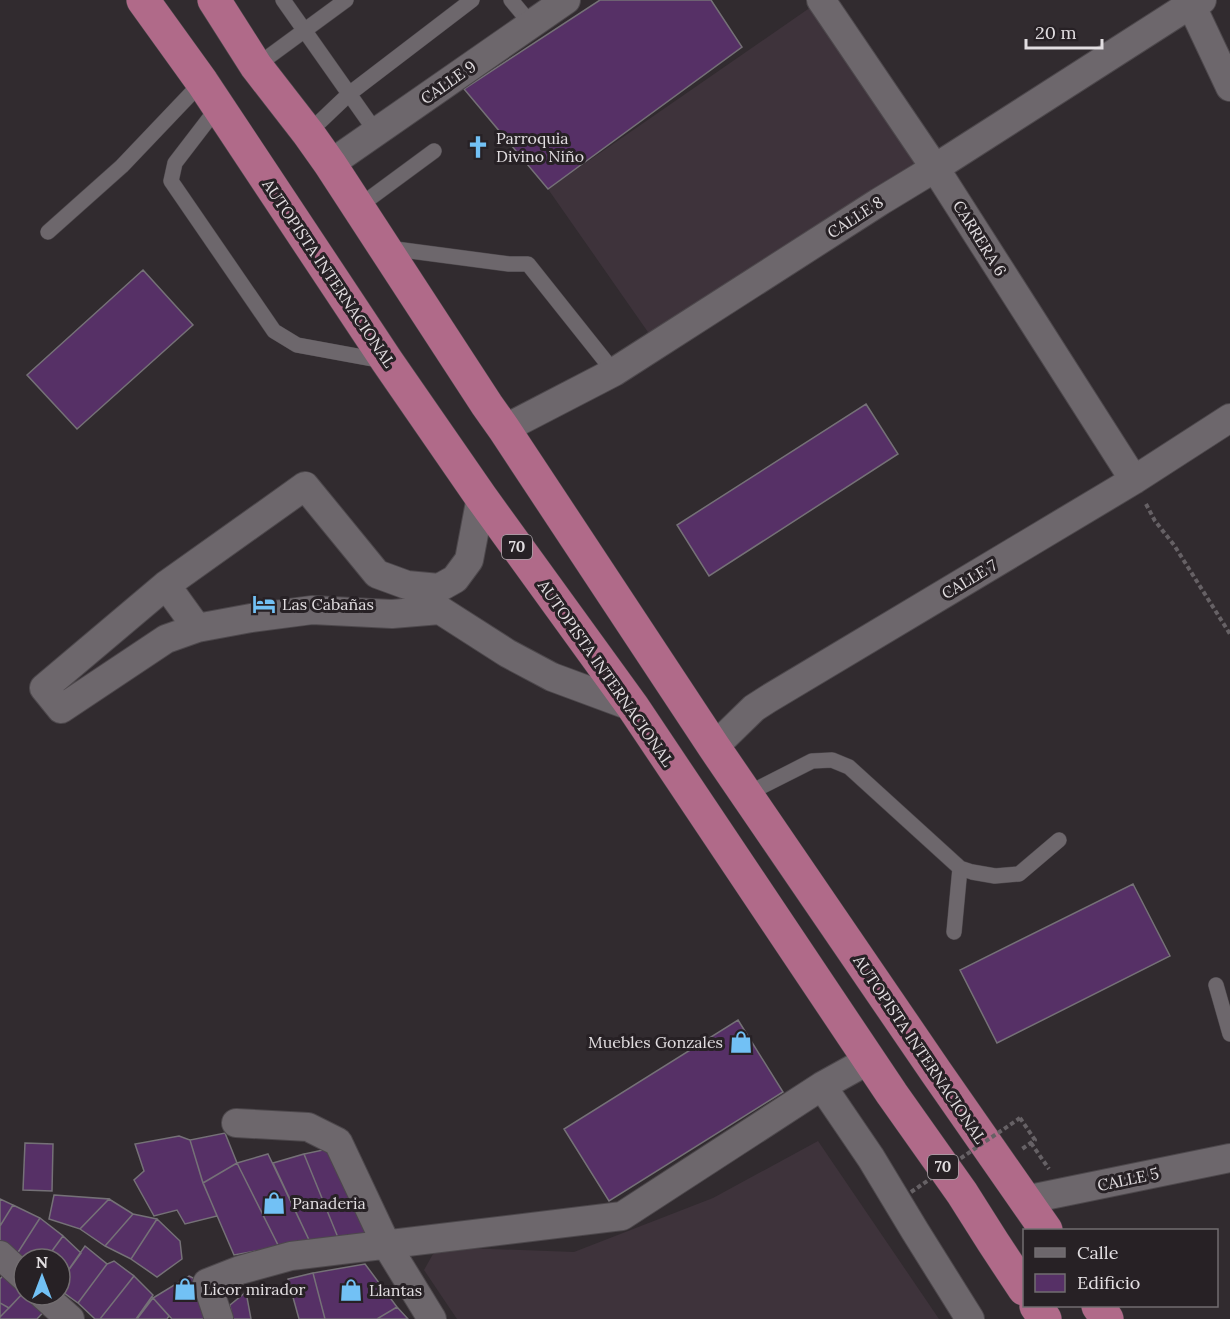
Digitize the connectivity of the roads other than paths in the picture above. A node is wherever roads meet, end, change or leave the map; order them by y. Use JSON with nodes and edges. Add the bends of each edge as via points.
{"nodes":[{"id":1,"x":143,"y":0,"type":"edge"},
{"id":2,"x":214,"y":0,"type":"edge"},
{"id":3,"x":283,"y":0,"type":"edge"},
{"id":4,"x":346,"y":0,"type":"edge"},
{"id":5,"x":472,"y":0,"type":"edge"},
{"id":6,"x":511,"y":0,"type":"edge"},
{"id":7,"x":566,"y":0,"type":"edge"},
{"id":8,"x":821,"y":0,"type":"edge"},
{"id":9,"x":1194,"y":1,"type":"edge"},
{"id":10,"x":531,"y":24,"type":"junction"},
{"id":11,"x":304,"y":30,"type":"junction"},
{"id":12,"x":256,"y":66,"type":"junction"},
{"id":13,"x":1230,"y":87,"type":"edge"},
{"id":14,"x":350,"y":94,"type":"junction"},
{"id":15,"x":210,"y":95,"type":"junction"},
{"id":16,"x":376,"y":132,"type":"junction"},
{"id":17,"x":308,"y":133,"type":"junction"},
{"id":18,"x":434,"y":151,"type":"dead end"},
{"id":19,"x":330,"y":164,"type":"junction"},
{"id":20,"x":935,"y":168,"type":"junction"},
{"id":21,"x":358,"y":207,"type":"junction"},
{"id":22,"x":48,"y":232,"type":"dead end"},
{"id":23,"x":385,"y":248,"type":"junction"},
{"id":24,"x":387,"y":361,"type":"junction"},
{"id":25,"x":614,"y":372,"type":"junction"},
{"id":26,"x":1230,"y":418,"type":"edge"},
{"id":27,"x":504,"y":429,"type":"junction"},
{"id":28,"x":1134,"y":480,"type":"junction"},
{"id":29,"x":481,"y":497,"type":"junction"},
{"id":30,"x":166,"y":585,"type":"junction"},
{"id":31,"x":439,"y":599,"type":"junction"},
{"id":32,"x":197,"y":628,"type":"junction"},
{"id":33,"x":633,"y":707,"type":"junction"},
{"id":34,"x":714,"y":747,"type":"junction"},
{"id":35,"x":747,"y":794,"type":"junction"},
{"id":36,"x":1059,"y":840,"type":"dead end"},
{"id":37,"x":960,"y":868,"type":"junction"},
{"id":38,"x":954,"y":932,"type":"dead end"},
{"id":39,"x":1216,"y":985,"type":"dead end"},
{"id":40,"x":1230,"y":1034,"type":"edge"},
{"id":41,"x":869,"y":1060,"type":"junction"},
{"id":42,"x":822,"y":1086,"type":"junction"},
{"id":43,"x":236,"y":1123,"type":"dead end"},
{"id":44,"x":1230,"y":1158,"type":"edge"},
{"id":45,"x":1025,"y":1200,"type":"junction"},
{"id":46,"x":1045,"y":1229,"type":"edge"},
{"id":47,"x":386,"y":1245,"type":"junction"},
{"id":48,"x":0,"y":1255,"type":"edge"},
{"id":49,"x":12,"y":1266,"type":"edge"},
{"id":50,"x":1023,"y":1287,"type":"edge"},
{"id":51,"x":56,"y":1307,"type":"edge"},
{"id":52,"x":70,"y":1319,"type":"edge"},
{"id":53,"x":219,"y":1319,"type":"edge"},
{"id":54,"x":432,"y":1319,"type":"edge"},
{"id":55,"x":970,"y":1319,"type":"edge"}],
"edges":[{"from":1,"to":15,"type":"highway","name":"AUTOPISTA INTERNACIONAL","number":"70"},
{"from":2,"to":12,"type":"highway","name":"AUTOPISTA INTERNACIONAL"},
{"from":3,"to":11,"type":"lane"},
{"from":4,"to":11,"type":"lane"},
{"from":5,"to":14,"type":"lane"},
{"from":6,"to":10,"type":"lane"},
{"from":7,"to":10,"type":"street","name":"CALLE 9"},
{"from":8,"to":20,"type":"street","name":"CARRERA 6"},
{"from":9,"to":13,"type":"street"},
{"from":9,"to":20,"type":"street","name":"CALLE 8"},
{"from":10,"to":16,"type":"street","name":"CALLE 9"},
{"from":11,"to":12,"type":"lane"},
{"from":11,"to":14,"type":"lane"},
{"from":12,"to":17,"type":"highway","name":"AUTOPISTA INTERNACIONAL"},
{"from":14,"to":16,"type":"lane"},
{"from":14,"to":17,"type":"lane"},
{"from":15,"to":22,"type":"lane"},
{"from":15,"to":24,"type":"highway","name":"AUTOPISTA INTERNACIONAL","number":"70"},
{"from":15,"to":24,"type":"lane","via":[[175,163],[171,181],[274,331],[297,345]]},
{"from":16,"to":19,"type":"street","name":"CALLE 9"},
{"from":17,"to":19,"type":"highway","name":"AUTOPISTA INTERNACIONAL"},
{"from":18,"to":21,"type":"lane"},
{"from":19,"to":21,"type":"highway","name":"AUTOPISTA INTERNACIONAL"},
{"from":20,"to":25,"type":"street","name":"CALLE 8"},
{"from":20,"to":28,"type":"street","name":"CARRERA 6"},
{"from":21,"to":23,"type":"highway","name":"AUTOPISTA INTERNACIONAL"},
{"from":23,"to":25,"type":"lane","via":[[528,264]]},
{"from":23,"to":27,"type":"highway","name":"AUTOPISTA INTERNACIONAL"},
{"from":24,"to":29,"type":"highway","name":"AUTOPISTA INTERNACIONAL","number":"70"},
{"from":25,"to":27,"type":"street","name":"CALLE 8"},
{"from":26,"to":28,"type":"street","name":"CALLE 7"},
{"from":27,"to":34,"type":"highway","name":"AUTOPISTA INTERNACIONAL"},
{"from":28,"to":34,"type":"street","name":"CALLE 7","via":[[768,699]]},
{"from":29,"to":31,"type":"street","via":[[469,560]]},
{"from":29,"to":33,"type":"highway","name":"AUTOPISTA INTERNACIONAL","number":"70"},
{"from":30,"to":31,"type":"street","via":[[305,486],[377,573]]},
{"from":30,"to":32,"type":"street"},
{"from":30,"to":32,"type":"street","via":[[44,688],[61,709],[166,639]]},
{"from":31,"to":32,"type":"street","via":[[392,614],[312,610]]},
{"from":31,"to":33,"type":"street","via":[[507,653],[552,677]]},
{"from":33,"to":41,"type":"highway","name":"AUTOPISTA INTERNACIONAL","number":"70"},
{"from":34,"to":35,"type":"highway","name":"AUTOPISTA INTERNACIONAL"},
{"from":35,"to":37,"type":"lane","via":[[812,761],[832,760],[849,767]]},
{"from":35,"to":45,"type":"highway","name":"AUTOPISTA INTERNACIONAL"},
{"from":36,"to":37,"type":"lane","via":[[1018,874],[995,876]]},
{"from":37,"to":38,"type":"lane"},
{"from":39,"to":40,"type":"lane"},
{"from":41,"to":42,"type":"street"},
{"from":41,"to":50,"type":"highway","name":"AUTOPISTA INTERNACIONAL","number":"70","via":[[962,1192]]},
{"from":42,"to":47,"type":"street","via":[[622,1216]]},
{"from":42,"to":55,"type":"street"},
{"from":43,"to":47,"type":"street","via":[[308,1126],[338,1142]]},
{"from":44,"to":45,"type":"street","name":"CALLE 5"},
{"from":45,"to":46,"type":"highway","name":"AUTOPISTA INTERNACIONAL"},
{"from":47,"to":53,"type":"street","via":[[291,1256],[207,1283]]},
{"from":47,"to":54,"type":"street"},
{"from":48,"to":49,"type":"street"},
{"from":51,"to":52,"type":"street"}]}
